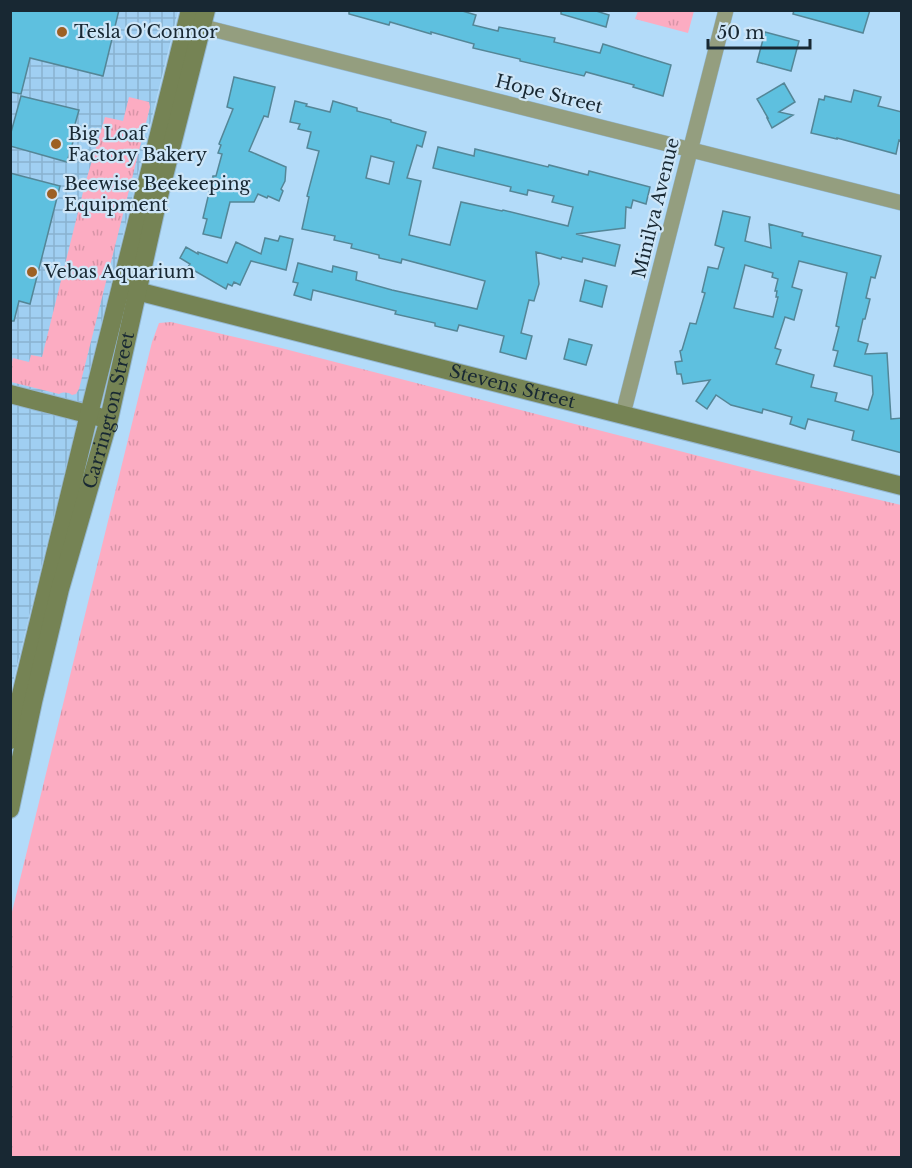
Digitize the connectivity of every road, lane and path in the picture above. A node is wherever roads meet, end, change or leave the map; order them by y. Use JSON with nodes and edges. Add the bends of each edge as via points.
{"nodes":[{"id":1,"x":726,"y":10,"type":"edge"},
{"id":2,"x":196,"y":18,"type":"edge"},
{"id":3,"x":691,"y":150,"type":"junction"},
{"id":4,"x":902,"y":203,"type":"edge"},
{"id":5,"x":129,"y":289,"type":"junction"},
{"id":6,"x":10,"y":394,"type":"edge"},
{"id":7,"x":88,"y":414,"type":"junction"},
{"id":8,"x":623,"y":414,"type":"junction"},
{"id":9,"x":109,"y":419,"type":"junction"},
{"id":10,"x":902,"y":486,"type":"edge"},
{"id":11,"x":10,"y":740,"type":"edge"},
{"id":12,"x":13,"y":788,"type":"edge"}],
"edges":[{"from":1,"to":3,"type":"street","name":"Minilya Avenue"},
{"from":2,"to":3,"type":"street","name":"Hope Street"},
{"from":2,"to":5,"type":"main road","name":"Carrington Street"},
{"from":3,"to":4,"type":"street","name":"Hope Street"},
{"from":3,"to":8,"type":"street","name":"Minilya Avenue"},
{"from":5,"to":7,"type":"main road","name":"Carrington Street"},
{"from":5,"to":8,"type":"main road","name":"Stevens Street"},
{"from":5,"to":9,"type":"main road","name":"Carrington Street"},
{"from":6,"to":7,"type":"main road"},
{"from":7,"to":9,"type":"main road"},
{"from":7,"to":11,"type":"main road","name":"Carrington Street"},
{"from":8,"to":10,"type":"main road","name":"Stevens Street"},
{"from":9,"to":12,"type":"main road","name":"Carrington Street","via":[[60,589]]}]}
